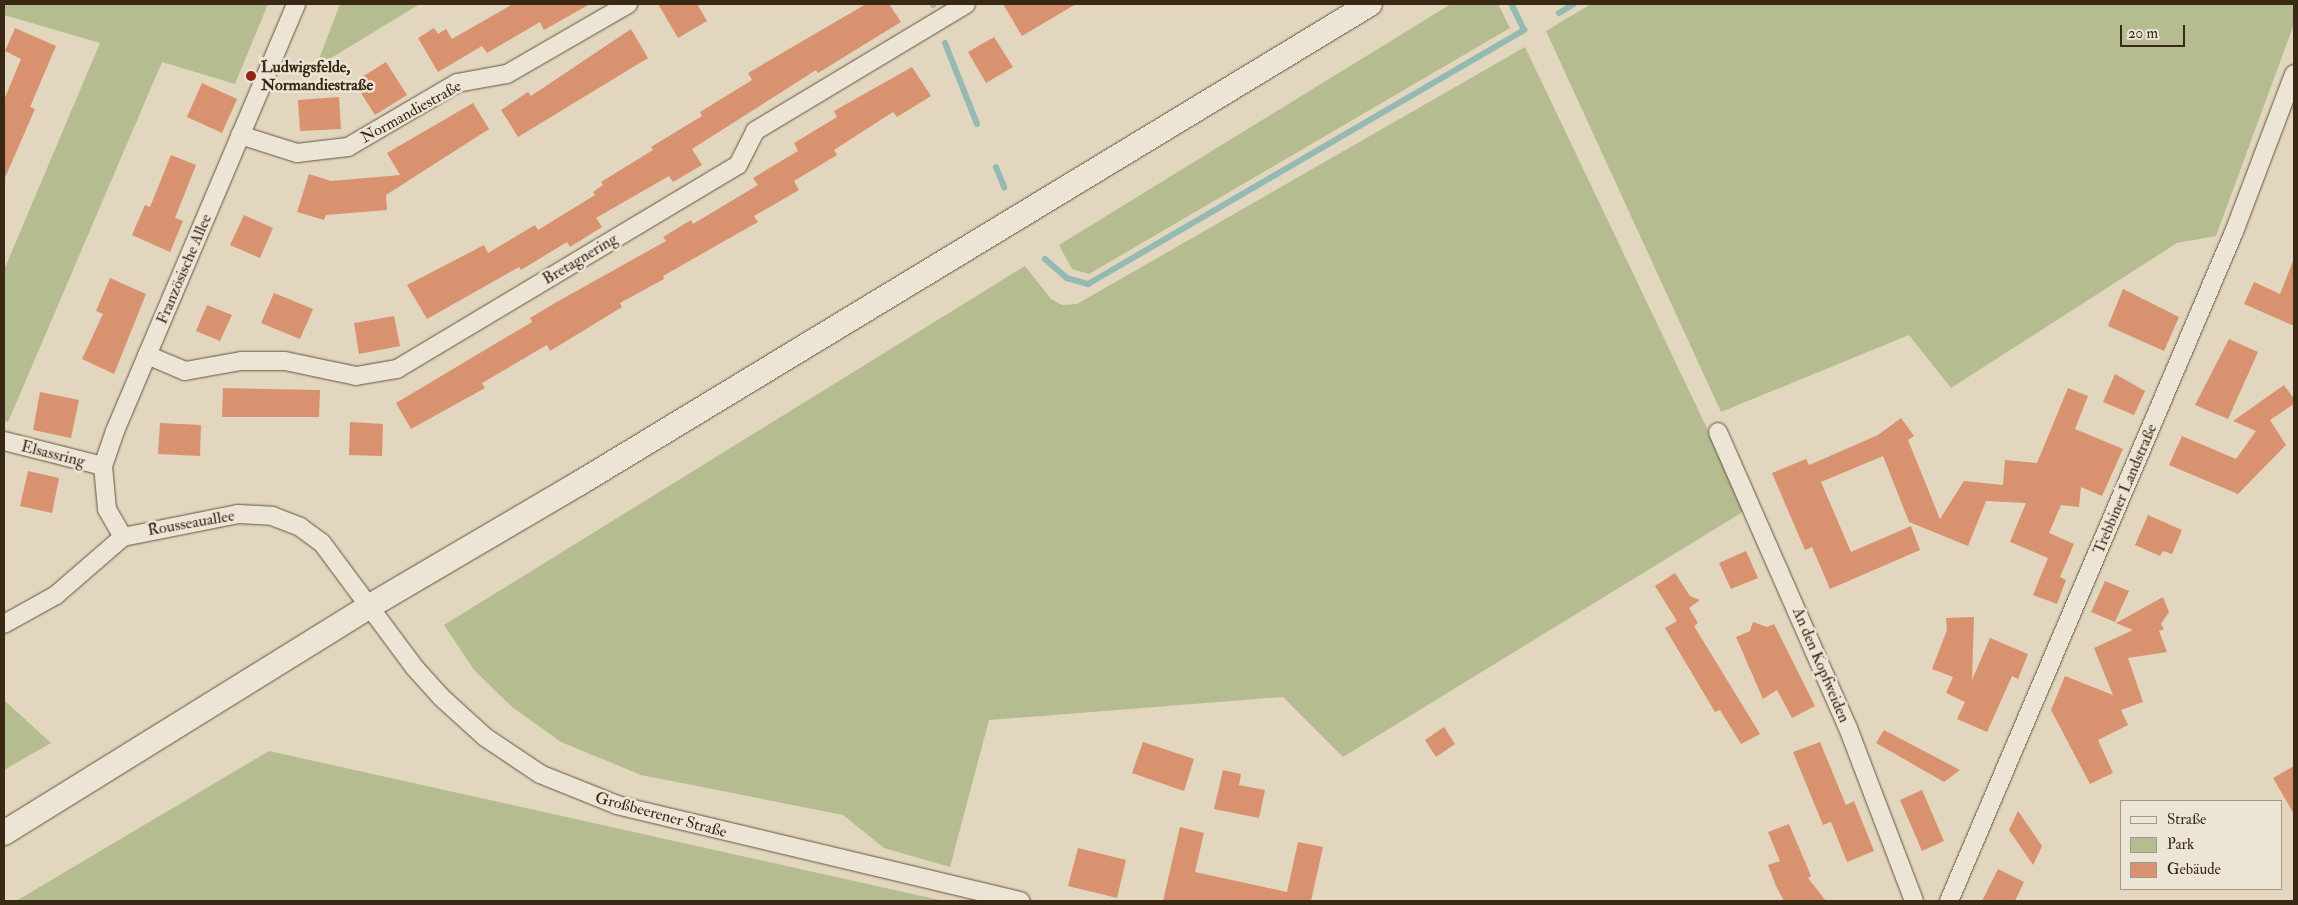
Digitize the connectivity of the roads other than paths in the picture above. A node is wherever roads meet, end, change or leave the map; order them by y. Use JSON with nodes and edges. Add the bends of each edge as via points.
{"nodes":[{"id":1,"x":296,"y":4,"type":"edge"},
{"id":2,"x":628,"y":4,"type":"edge"},
{"id":3,"x":966,"y":4,"type":"edge"},
{"id":4,"x":1370,"y":4,"type":"edge"},
{"id":5,"x":2294,"y":74,"type":"edge"},
{"id":6,"x":240,"y":135,"type":"junction"},
{"id":7,"x":147,"y":355,"type":"junction"},
{"id":8,"x":1718,"y":432,"type":"dead end"},
{"id":9,"x":4,"y":441,"type":"edge"},
{"id":10,"x":103,"y":466,"type":"junction"},
{"id":11,"x":123,"y":536,"type":"junction"},
{"id":12,"x":370,"y":606,"type":"junction"},
{"id":13,"x":4,"y":624,"type":"edge"},
{"id":14,"x":4,"y":833,"type":"edge"},
{"id":15,"x":1021,"y":901,"type":"edge"},
{"id":16,"x":1914,"y":901,"type":"edge"},
{"id":17,"x":1949,"y":901,"type":"edge"}],
"edges":[{"from":1,"to":6,"type":"street","name":"Französische Allee"},
{"from":2,"to":6,"type":"street","name":"Normandiestraße","via":[[507,74],[457,83],[348,147],[297,154]]},
{"from":3,"to":7,"type":"street","name":"Bretagnering","via":[[755,131],[738,165],[397,369],[356,376],[285,361],[241,361],[185,371]]},
{"from":4,"to":12,"type":"main road","via":[[578,484]]},
{"from":5,"to":17,"type":"street","name":"Trebbiner Landstraße","via":[[2234,232]]},
{"from":6,"to":7,"type":"street","name":"Französische Allee"},
{"from":7,"to":10,"type":"street","name":"Französische Allee"},
{"from":8,"to":16,"type":"street","name":"An den Kopfweiden","via":[[1848,728]]},
{"from":9,"to":10,"type":"street","name":"Elsassring"},
{"from":10,"to":11,"type":"street","name":"Französische Allee","via":[[106,509]]},
{"from":11,"to":12,"type":"street","name":"Rousseauallee","via":[[238,514],[272,516],[300,527],[322,543]]},
{"from":11,"to":13,"type":"street","via":[[56,595]]},
{"from":12,"to":14,"type":"main road"},
{"from":12,"to":15,"type":"street","name":"Großbeerener Straße","via":[[415,668],[464,719],[518,761],[576,791],[624,807]]}]}
